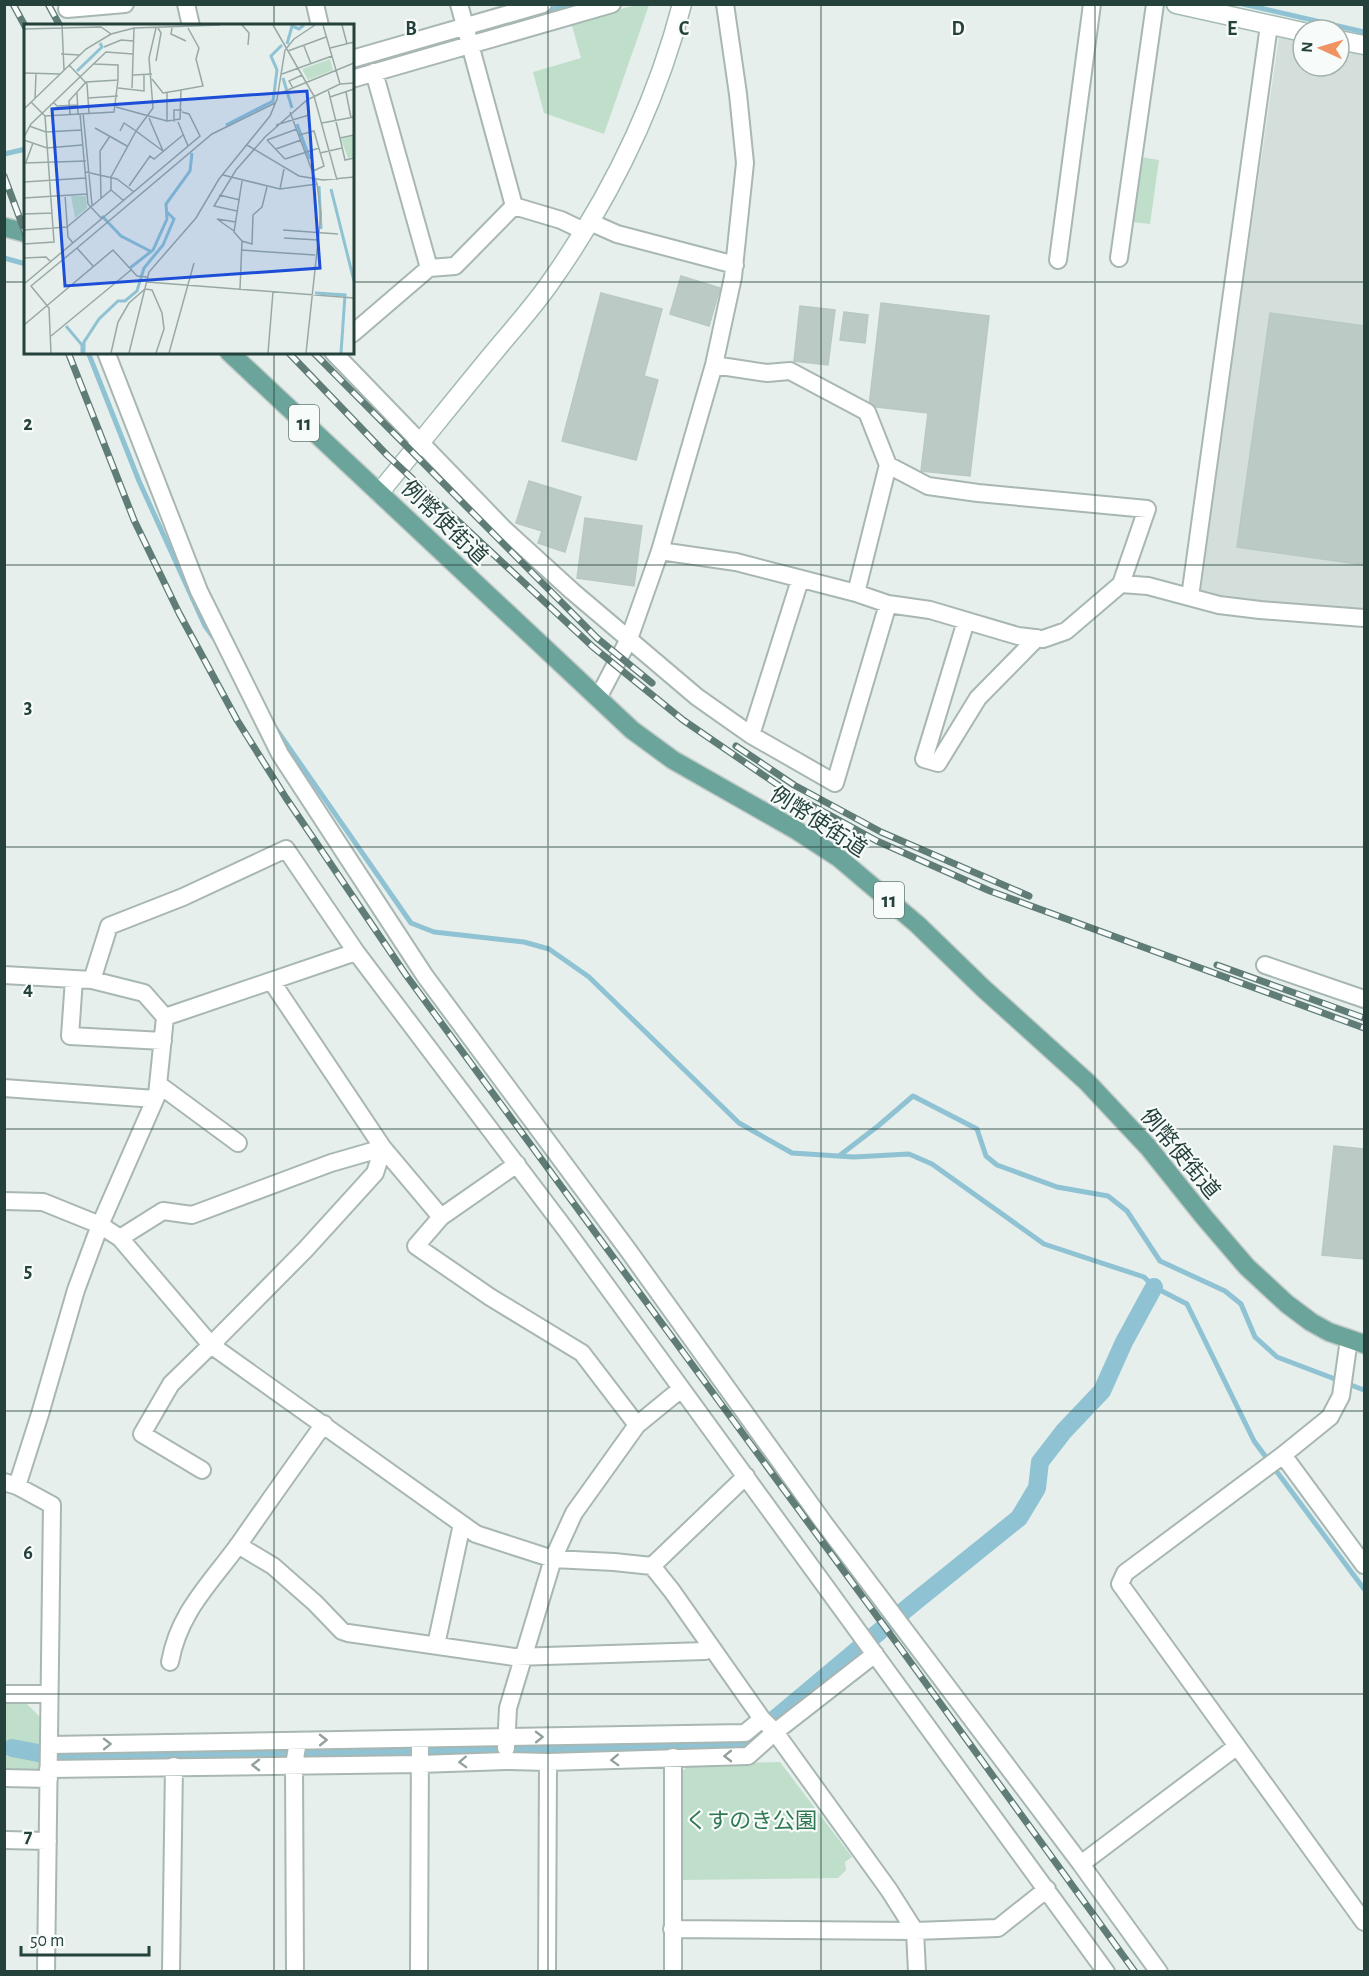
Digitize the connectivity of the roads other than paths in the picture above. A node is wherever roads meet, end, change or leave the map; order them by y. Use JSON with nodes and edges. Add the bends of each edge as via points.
{"nodes":[{"id":1,"x":125,"y":4,"type":"edge"},
{"id":2,"x":186,"y":4,"type":"edge"},
{"id":3,"x":315,"y":4,"type":"edge"},
{"id":4,"x":459,"y":4,"type":"edge"},
{"id":5,"x":543,"y":4,"type":"edge"},
{"id":6,"x":612,"y":4,"type":"edge"},
{"id":7,"x":682,"y":4,"type":"edge"},
{"id":8,"x":725,"y":4,"type":"edge"},
{"id":9,"x":1092,"y":4,"type":"edge"},
{"id":10,"x":1155,"y":4,"type":"edge"},
{"id":11,"x":1176,"y":4,"type":"edge"},
{"id":12,"x":66,"y":7,"type":"edge"},
{"id":13,"x":75,"y":24,"type":"edge"},
{"id":14,"x":191,"y":24,"type":"edge"},
{"id":15,"x":320,"y":24,"type":"edge"},
{"id":16,"x":1269,"y":25,"type":"junction"},
{"id":17,"x":465,"y":27,"type":"junction"},
{"id":18,"x":1291,"y":30,"type":"edge"},
{"id":19,"x":471,"y":45,"type":"junction"},
{"id":20,"x":354,"y":58,"type":"edge"},
{"id":21,"x":374,"y":72,"type":"junction"},
{"id":22,"x":354,"y":78,"type":"edge"},
{"id":23,"x":514,"y":206,"type":"junction"},
{"id":24,"x":587,"y":226,"type":"junction"},
{"id":25,"x":4,"y":227,"type":"edge"},
{"id":26,"x":24,"y":232,"type":"edge"},
{"id":27,"x":1119,"y":258,"type":"dead end"},
{"id":28,"x":1058,"y":260,"type":"dead end"},
{"id":29,"x":735,"y":265,"type":"junction"},
{"id":30,"x":429,"y":268,"type":"junction"},
{"id":31,"x":354,"y":332,"type":"edge"},
{"id":32,"x":107,"y":354,"type":"edge"},
{"id":33,"x":232,"y":354,"type":"edge"},
{"id":34,"x":335,"y":354,"type":"edge"},
{"id":35,"x":714,"y":365,"type":"junction"},
{"id":36,"x":421,"y":443,"type":"junction"},
{"id":37,"x":888,"y":465,"type":"junction"},
{"id":38,"x":379,"y":493,"type":"junction"},
{"id":39,"x":660,"y":551,"type":"junction"},
{"id":40,"x":800,"y":580,"type":"junction"},
{"id":41,"x":1121,"y":584,"type":"junction"},
{"id":42,"x":856,"y":594,"type":"junction"},
{"id":43,"x":1190,"y":597,"type":"junction"},
{"id":44,"x":888,"y":604,"type":"junction"},
{"id":45,"x":1365,"y":618,"type":"edge"},
{"id":46,"x":966,"y":621,"type":"junction"},
{"id":47,"x":1037,"y":638,"type":"junction"},
{"id":48,"x":629,"y":639,"type":"junction"},
{"id":49,"x":598,"y":698,"type":"junction"},
{"id":50,"x":751,"y":735,"type":"junction"},
{"id":51,"x":356,"y":952,"type":"junction"},
{"id":52,"x":1265,"y":965,"type":"dead end"},
{"id":53,"x":4,"y":975,"type":"edge"},
{"id":54,"x":74,"y":979,"type":"junction"},
{"id":55,"x":92,"y":980,"type":"junction"},
{"id":56,"x":272,"y":982,"type":"junction"},
{"id":57,"x":1365,"y":999,"type":"edge"},
{"id":58,"x":165,"y":1017,"type":"junction"},
{"id":59,"x":163,"y":1041,"type":"junction"},
{"id":60,"x":4,"y":1088,"type":"edge"},
{"id":61,"x":156,"y":1091,"type":"junction"},
{"id":62,"x":238,"y":1143,"type":"dead end"},
{"id":63,"x":383,"y":1148,"type":"junction"},
{"id":64,"x":517,"y":1164,"type":"junction"},
{"id":65,"x":4,"y":1201,"type":"edge"},
{"id":66,"x":441,"y":1217,"type":"junction"},
{"id":67,"x":99,"y":1225,"type":"junction"},
{"id":68,"x":120,"y":1238,"type":"junction"},
{"id":69,"x":1357,"y":1342,"type":"edge"},
{"id":70,"x":211,"y":1345,"type":"junction"},
{"id":71,"x":681,"y":1389,"type":"junction"},
{"id":72,"x":324,"y":1424,"type":"junction"},
{"id":73,"x":637,"y":1425,"type":"junction"},
{"id":74,"x":1283,"y":1455,"type":"junction"},
{"id":75,"x":202,"y":1470,"type":"dead end"},
{"id":76,"x":746,"y":1476,"type":"junction"},
{"id":77,"x":11,"y":1484,"type":"edge"},
{"id":78,"x":462,"y":1524,"type":"junction"},
{"id":79,"x":238,"y":1545,"type":"junction"},
{"id":80,"x":553,"y":1558,"type":"junction"},
{"id":81,"x":652,"y":1566,"type":"junction"},
{"id":82,"x":1365,"y":1566,"type":"edge"},
{"id":83,"x":436,"y":1646,"type":"junction"},
{"id":84,"x":711,"y":1647,"type":"junction"},
{"id":85,"x":875,"y":1654,"type":"junction"},
{"id":86,"x":524,"y":1657,"type":"junction"},
{"id":87,"x":170,"y":1662,"type":"dead end"},
{"id":88,"x":4,"y":1694,"type":"edge"},
{"id":89,"x":49,"y":1694,"type":"junction"},
{"id":90,"x":762,"y":1719,"type":"junction"},
{"id":91,"x":774,"y":1732,"type":"junction"},
{"id":92,"x":506,"y":1737,"type":"junction"},
{"id":93,"x":420,"y":1739,"type":"junction"},
{"id":94,"x":298,"y":1741,"type":"junction"},
{"id":95,"x":49,"y":1745,"type":"junction"},
{"id":96,"x":1236,"y":1747,"type":"junction"},
{"id":97,"x":673,"y":1757,"type":"junction"},
{"id":98,"x":506,"y":1761,"type":"junction"},
{"id":99,"x":548,"y":1762,"type":"junction"},
{"id":100,"x":420,"y":1764,"type":"junction"},
{"id":101,"x":294,"y":1765,"type":"junction"},
{"id":102,"x":174,"y":1766,"type":"junction"},
{"id":103,"x":48,"y":1774,"type":"junction"},
{"id":104,"x":4,"y":1778,"type":"edge"},
{"id":105,"x":4,"y":1840,"type":"edge"},
{"id":106,"x":48,"y":1841,"type":"junction"},
{"id":107,"x":1082,"y":1864,"type":"junction"},
{"id":108,"x":1047,"y":1889,"type":"junction"},
{"id":109,"x":1365,"y":1922,"type":"edge"},
{"id":110,"x":672,"y":1929,"type":"junction"},
{"id":111,"x":915,"y":1931,"type":"junction"},
{"id":112,"x":46,"y":1971,"type":"edge"},
{"id":113,"x":171,"y":1971,"type":"edge"},
{"id":114,"x":295,"y":1971,"type":"edge"},
{"id":115,"x":420,"y":1971,"type":"edge"},
{"id":116,"x":547,"y":1971,"type":"edge"},
{"id":117,"x":673,"y":1971,"type":"edge"},
{"id":118,"x":917,"y":1971,"type":"edge"},
{"id":119,"x":1106,"y":1971,"type":"edge"},
{"id":120,"x":1159,"y":1971,"type":"edge"}],
"edges":[{"from":1,"to":12,"type":"street"},
{"from":2,"to":14,"type":"street"},
{"from":3,"to":15,"type":"street"},
{"from":4,"to":17,"type":"street"},
{"from":5,"to":17,"type":"street"},
{"from":6,"to":19,"type":"street"},
{"from":7,"to":24,"type":"street","via":[[647,112]]},
{"from":8,"to":29,"type":"street","via":[[745,163]]},
{"from":9,"to":28,"type":"street"},
{"from":10,"to":27,"type":"street"},
{"from":11,"to":16,"type":"street"},
{"from":12,"to":13,"type":"street"},
{"from":16,"to":18,"type":"street"},
{"from":16,"to":43,"type":"street"},
{"from":17,"to":19,"type":"street"},
{"from":17,"to":20,"type":"street"},
{"from":19,"to":21,"type":"street"},
{"from":19,"to":23,"type":"street"},
{"from":21,"to":22,"type":"street"},
{"from":21,"to":30,"type":"street"},
{"from":23,"to":24,"type":"street"},
{"from":23,"to":30,"type":"street","via":[[455,266]]},
{"from":24,"to":29,"type":"street"},
{"from":24,"to":36,"type":"street","via":[[552,281]]},
{"from":25,"to":26,"type":"main road"},
{"from":29,"to":35,"type":"street"},
{"from":30,"to":31,"type":"street"},
{"from":32,"to":107,"type":"street","via":[[199,591],[280,754],[425,976],[824,1523]]},
{"from":33,"to":38,"type":"main road","name":"例幣使街道","number":"11"},
{"from":34,"to":36,"type":"street"},
{"from":35,"to":37,"type":"street","via":[[767,373],[790,371],[867,412]]},
{"from":35,"to":39,"type":"street"},
{"from":36,"to":38,"type":"street"},
{"from":36,"to":48,"type":"street","via":[[506,530]]},
{"from":37,"to":41,"type":"street","via":[[928,486],[1147,509]]},
{"from":37,"to":42,"type":"street"},
{"from":38,"to":49,"type":"main road","name":"例幣使街道","number":"11"},
{"from":39,"to":40,"type":"street","via":[[736,562]]},
{"from":39,"to":48,"type":"street"},
{"from":40,"to":42,"type":"street"},
{"from":40,"to":50,"type":"street"},
{"from":41,"to":43,"type":"street","via":[[1148,586]]},
{"from":41,"to":47,"type":"street","via":[[1066,631]]},
{"from":42,"to":44,"type":"street"},
{"from":43,"to":45,"type":"street","via":[[1260,610]]},
{"from":44,"to":46,"type":"street","via":[[930,610]]},
{"from":44,"to":50,"type":"street","via":[[835,783]]},
{"from":46,"to":47,"type":"street"},
{"from":46,"to":47,"type":"street","via":[[924,759],[938,763],[978,698]]},
{"from":48,"to":49,"type":"street"},
{"from":48,"to":50,"type":"street","via":[[697,697]]},
{"from":49,"to":69,"type":"main road","name":"例幣使街道","number":"11","via":[[632,730],[673,760],[839,858],[918,924],[1087,1082],[1148,1147],[1247,1267],[1311,1322]]},
{"from":51,"to":55,"type":"street","via":[[286,849],[109,926]]},
{"from":51,"to":56,"type":"street"},
{"from":51,"to":64,"type":"street"},
{"from":52,"to":57,"type":"street"},
{"from":53,"to":54,"type":"street"},
{"from":54,"to":55,"type":"street"},
{"from":54,"to":59,"type":"street","via":[[70,1036]]},
{"from":55,"to":58,"type":"street","via":[[144,993]]},
{"from":56,"to":58,"type":"street"},
{"from":56,"to":63,"type":"street"},
{"from":58,"to":59,"type":"street"},
{"from":59,"to":61,"type":"street"},
{"from":60,"to":61,"type":"street"},
{"from":61,"to":62,"type":"street"},
{"from":61,"to":67,"type":"street"},
{"from":63,"to":66,"type":"street"},
{"from":63,"to":68,"type":"street","via":[[331,1163],[192,1215],[163,1211]]},
{"from":63,"to":70,"type":"street","via":[[375,1173]]},
{"from":64,"to":66,"type":"street"},
{"from":64,"to":71,"type":"street"},
{"from":65,"to":67,"type":"street","via":[[43,1202]]},
{"from":66,"to":73,"type":"street","via":[[417,1246],[490,1297],[582,1353]]},
{"from":67,"to":68,"type":"street"},
{"from":67,"to":77,"type":"street","via":[[40,1414]]},
{"from":68,"to":70,"type":"street"},
{"from":69,"to":74,"type":"street","via":[[1341,1396],[1330,1417]]},
{"from":70,"to":72,"type":"street"},
{"from":70,"to":75,"type":"street","via":[[171,1384],[142,1434]]},
{"from":71,"to":73,"type":"street"},
{"from":71,"to":76,"type":"street"},
{"from":72,"to":78,"type":"street"},
{"from":72,"to":79,"type":"street"},
{"from":73,"to":80,"type":"street","via":[[574,1513]]},
{"from":74,"to":82,"type":"street"},
{"from":74,"to":96,"type":"street","via":[[1125,1573],[1120,1584]]},
{"from":76,"to":81,"type":"street"},
{"from":76,"to":85,"type":"street"},
{"from":77,"to":89,"type":"street","via":[[51,1505]]},
{"from":78,"to":80,"type":"street","via":[[476,1534]]},
{"from":78,"to":83,"type":"street"},
{"from":79,"to":83,"type":"street","via":[[273,1566],[342,1631]]},
{"from":79,"to":87,"type":"street","via":[[186,1615],[177,1632]]},
{"from":80,"to":81,"type":"street"},
{"from":80,"to":86,"type":"street"},
{"from":81,"to":84,"type":"street"},
{"from":83,"to":86,"type":"street"},
{"from":84,"to":86,"type":"street","via":[[705,1651]]},
{"from":84,"to":90,"type":"street"},
{"from":85,"to":91,"type":"street"},
{"from":85,"to":108,"type":"street"},
{"from":86,"to":92,"type":"street","via":[[508,1708]]},
{"from":88,"to":89,"type":"street"},
{"from":89,"to":95,"type":"street"},
{"from":90,"to":91,"type":"street"},
{"from":92,"to":90,"type":"street","one_way":true,"via":[[745,1733]]},
{"from":91,"to":97,"type":"street","one_way":true,"via":[[748,1756]]},
{"from":91,"to":111,"type":"street"},
{"from":92,"to":93,"type":"street"},
{"from":92,"to":98,"type":"street"},
{"from":94,"to":93,"type":"street","one_way":true},
{"from":93,"to":100,"type":"street"},
{"from":95,"to":94,"type":"street","one_way":true},
{"from":94,"to":101,"type":"street"},
{"from":95,"to":103,"type":"street"},
{"from":96,"to":107,"type":"street"},
{"from":96,"to":109,"type":"street"},
{"from":97,"to":99,"type":"street","one_way":true},
{"from":97,"to":110,"type":"street"},
{"from":98,"to":99,"type":"street"},
{"from":98,"to":100,"type":"street","one_way":true},
{"from":99,"to":116,"type":"street"},
{"from":100,"to":101,"type":"street"},
{"from":100,"to":115,"type":"street"},
{"from":101,"to":102,"type":"street","one_way":true},
{"from":101,"to":114,"type":"street"},
{"from":102,"to":103,"type":"street"},
{"from":102,"to":113,"type":"street"},
{"from":103,"to":104,"type":"street"},
{"from":103,"to":106,"type":"street"},
{"from":105,"to":106,"type":"street"},
{"from":106,"to":112,"type":"street"},
{"from":107,"to":120,"type":"street"},
{"from":108,"to":111,"type":"street","via":[[998,1928]]},
{"from":108,"to":119,"type":"street"},
{"from":110,"to":111,"type":"street"},
{"from":110,"to":117,"type":"street"},
{"from":111,"to":118,"type":"street"}]}
